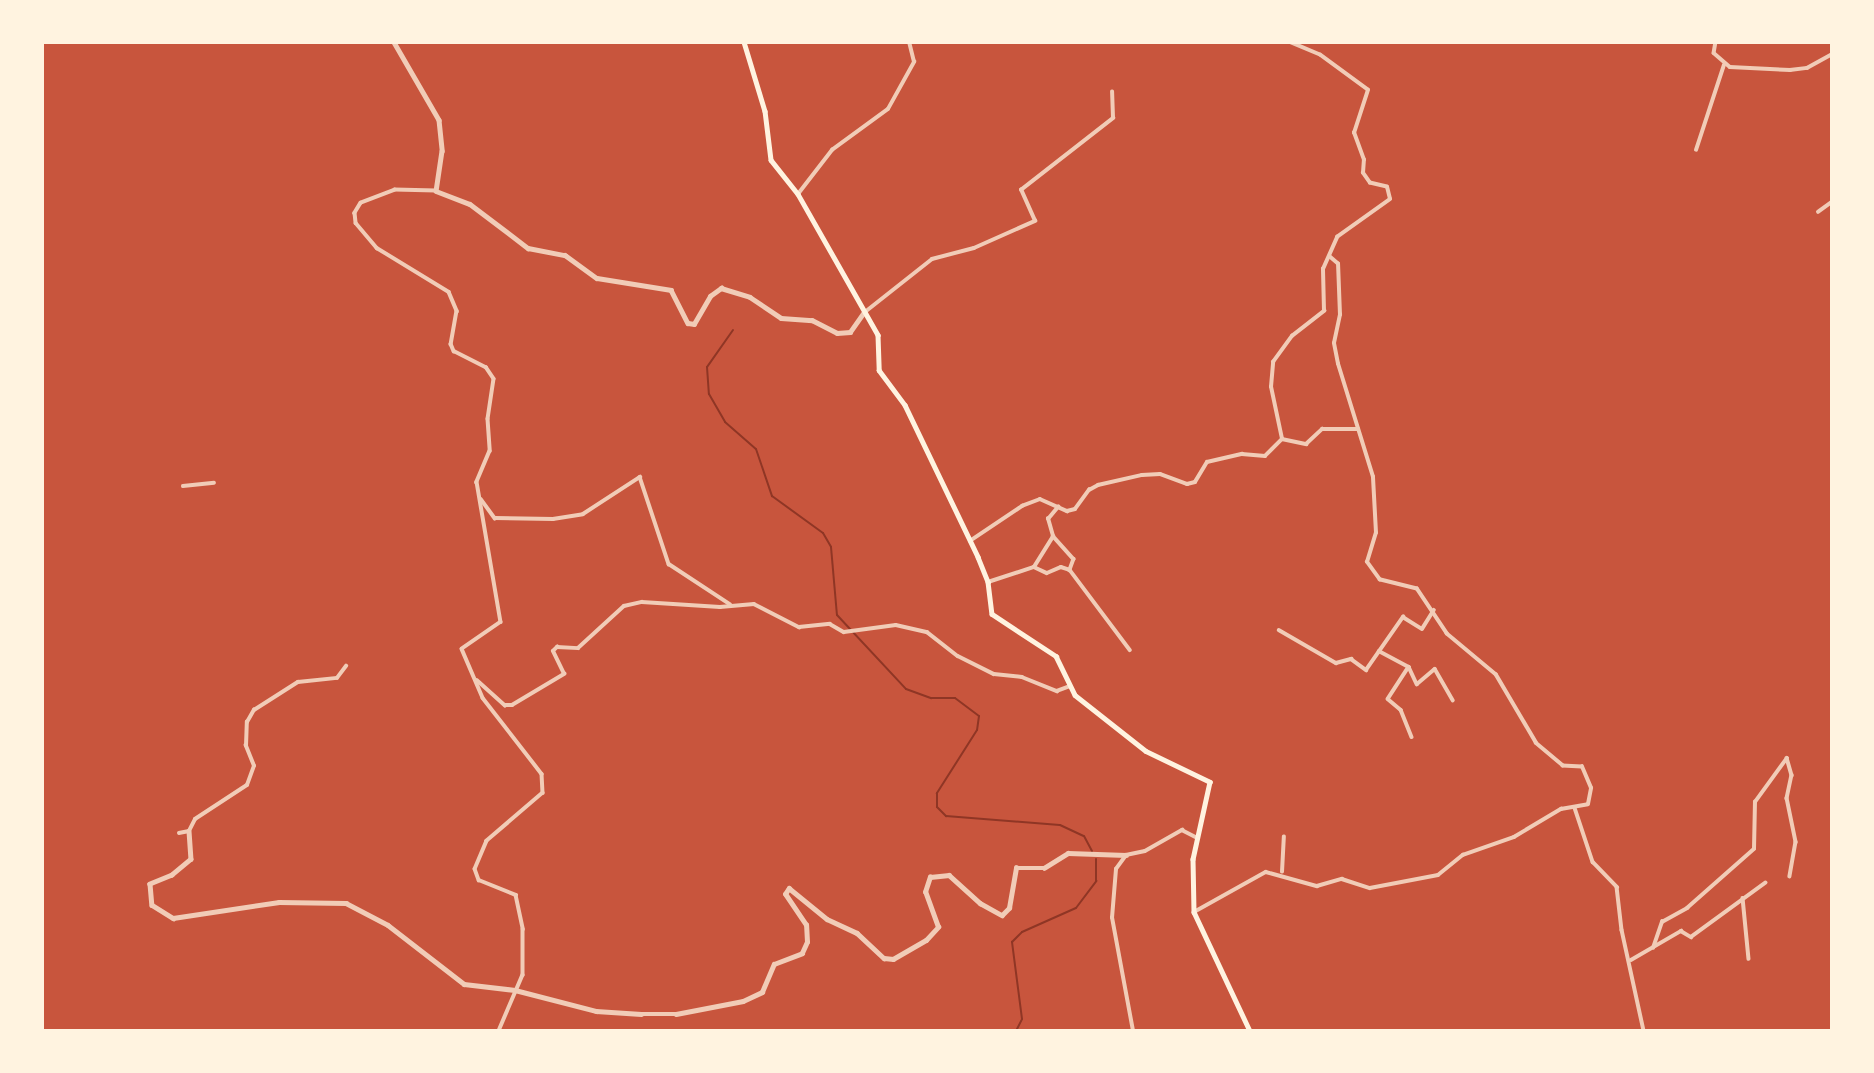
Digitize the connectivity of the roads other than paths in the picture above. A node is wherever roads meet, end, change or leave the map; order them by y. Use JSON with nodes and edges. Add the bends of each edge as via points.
{"nodes":[{"id":1,"x":394,"y":42,"type":"edge"},
{"id":2,"x":744,"y":42,"type":"edge"},
{"id":3,"x":909,"y":42,"type":"edge"},
{"id":4,"x":1289,"y":42,"type":"edge"},
{"id":5,"x":1716,"y":42,"type":"edge"},
{"id":6,"x":1832,"y":54,"type":"edge"},
{"id":7,"x":1724,"y":65,"type":"junction"},
{"id":8,"x":1112,"y":92,"type":"dead end"},
{"id":9,"x":1696,"y":150,"type":"dead end"},
{"id":10,"x":436,"y":191,"type":"junction"},
{"id":11,"x":798,"y":194,"type":"junction"},
{"id":12,"x":1832,"y":202,"type":"edge"},
{"id":13,"x":1818,"y":212,"type":"dead end"},
{"id":14,"x":1329,"y":257,"type":"junction"},
{"id":15,"x":864,"y":312,"type":"junction"},
{"id":16,"x":1358,"y":429,"type":"junction"},
{"id":17,"x":1282,"y":439,"type":"junction"},
{"id":18,"x":214,"y":483,"type":"dead end"},
{"id":19,"x":183,"y":486,"type":"dead end"},
{"id":20,"x":481,"y":499,"type":"junction"},
{"id":21,"x":1058,"y":507,"type":"junction"},
{"id":22,"x":1053,"y":536,"type":"junction"},
{"id":23,"x":968,"y":542,"type":"junction"},
{"id":24,"x":1034,"y":567,"type":"junction"},
{"id":25,"x":1070,"y":570,"type":"junction"},
{"id":26,"x":988,"y":582,"type":"junction"},
{"id":27,"x":732,"y":605,"type":"junction"},
{"id":28,"x":1434,"y":610,"type":"junction"},
{"id":29,"x":1279,"y":630,"type":"dead end"},
{"id":30,"x":1130,"y":650,"type":"dead end"},
{"id":31,"x":1379,"y":651,"type":"junction"},
{"id":32,"x":346,"y":666,"type":"dead end"},
{"id":33,"x":1409,"y":667,"type":"junction"},
{"id":34,"x":477,"y":680,"type":"junction"},
{"id":35,"x":1070,"y":686,"type":"junction"},
{"id":36,"x":1453,"y":700,"type":"dead end"},
{"id":37,"x":1412,"y":737,"type":"dead end"},
{"id":38,"x":1575,"y":808,"type":"junction"},
{"id":39,"x":189,"y":831,"type":"junction"},
{"id":40,"x":179,"y":834,"type":"dead end"},
{"id":41,"x":1196,"y":836,"type":"junction"},
{"id":42,"x":1284,"y":837,"type":"dead end"},
{"id":43,"x":1126,"y":855,"type":"junction"},
{"id":44,"x":1282,"y":873,"type":"junction"},
{"id":45,"x":1790,"y":876,"type":"dead end"},
{"id":46,"x":1765,"y":883,"type":"dead end"},
{"id":47,"x":1743,"y":898,"type":"junction"},
{"id":48,"x":1194,"y":912,"type":"junction"},
{"id":49,"x":1653,"y":947,"type":"junction"},
{"id":50,"x":1749,"y":959,"type":"dead end"},
{"id":51,"x":1631,"y":960,"type":"junction"},
{"id":52,"x":515,"y":990,"type":"junction"},
{"id":53,"x":499,"y":1031,"type":"edge"},
{"id":54,"x":1133,"y":1031,"type":"edge"},
{"id":55,"x":1250,"y":1031,"type":"edge"},
{"id":56,"x":1644,"y":1031,"type":"edge"}],
"edges":[{"from":1,"to":10,"type":"street","via":[[439,120],[442,150]]},
{"from":2,"to":11,"type":"main road","via":[[765,111],[771,160]]},
{"from":3,"to":11,"type":"street","via":[[914,62],[888,110],[832,150]]},
{"from":4,"to":14,"type":"street","via":[[1321,55],[1368,90],[1354,134],[1364,160],[1363,173],[1370,183],[1387,187],[1390,199],[1338,237]]},
{"from":5,"to":7,"type":"street","via":[[1714,53]]},
{"from":6,"to":7,"type":"street","via":[[1807,68],[1790,70]]},
{"from":7,"to":9,"type":"street"},
{"from":8,"to":15,"type":"street","via":[[1113,118],[1020,190],[1035,221],[974,248],[932,259]]},
{"from":10,"to":15,"type":"street","via":[[470,204],[528,248],[565,255],[597,278],[671,290],[688,323],[694,324],[710,296],[721,288],[750,297],[781,318],[812,320],[837,333],[850,332]]},
{"from":10,"to":20,"type":"street","via":[[395,190],[361,203],[356,223],[377,248],[449,292],[457,311],[451,344],[454,351],[486,367],[494,379],[488,419],[490,451],[477,482]]},
{"from":11,"to":15,"type":"main road"},
{"from":12,"to":13,"type":"street"},
{"from":14,"to":16,"type":"street","via":[[1338,264],[1340,298],[1334,342]]},
{"from":14,"to":17,"type":"street","via":[[1323,270],[1324,311],[1292,336],[1270,371]]},
{"from":15,"to":23,"type":"main road","via":[[878,335],[879,370],[905,405]]},
{"from":16,"to":17,"type":"street","via":[[1322,429],[1306,444]]},
{"from":16,"to":28,"type":"street","via":[[1373,477],[1375,503],[1377,533],[1367,562],[1380,580],[1417,589]]},
{"from":17,"to":21,"type":"street","via":[[1265,456],[1242,454],[1207,462],[1195,482],[1142,475],[1089,490],[1075,509]]},
{"from":18,"to":19,"type":"street"},
{"from":20,"to":27,"type":"street","via":[[495,518],[553,519],[583,514],[640,477],[669,564]]},
{"from":20,"to":34,"type":"street","via":[[501,622],[462,649]]},
{"from":21,"to":22,"type":"street","via":[[1048,519]]},
{"from":21,"to":23,"type":"street","via":[[1040,499]]},
{"from":22,"to":24,"type":"street"},
{"from":22,"to":25,"type":"street","via":[[1074,559]]},
{"from":23,"to":26,"type":"main road"},
{"from":24,"to":25,"type":"street","via":[[1047,573],[1061,567]]},
{"from":24,"to":26,"type":"street"},
{"from":25,"to":30,"type":"street"},
{"from":26,"to":35,"type":"main road","via":[[995,617],[1056,656]]},
{"from":27,"to":34,"type":"street","via":[[642,602],[624,606],[578,649],[557,647],[553,651],[564,674],[512,705],[505,705]]},
{"from":27,"to":35,"type":"street","via":[[754,604],[799,627],[830,624],[844,632],[862,626],[896,625],[927,632],[958,656],[994,674],[1022,677],[1057,691]]},
{"from":28,"to":31,"type":"street","via":[[1422,629],[1404,617]]},
{"from":28,"to":38,"type":"street","via":[[1447,634],[1496,675],[1536,743],[1563,766],[1582,767],[1591,788],[1588,804]]},
{"from":29,"to":31,"type":"street","via":[[1336,663],[1351,659],[1366,670]]},
{"from":31,"to":33,"type":"street"},
{"from":32,"to":39,"type":"street","via":[[337,678],[298,682],[250,715],[246,746],[254,766],[247,785],[195,819]]},
{"from":33,"to":36,"type":"street","via":[[1418,684],[1435,669]]},
{"from":33,"to":37,"type":"street","via":[[1388,699],[1401,710]]},
{"from":34,"to":52,"type":"street","via":[[483,698],[542,774],[543,793],[487,841],[475,869],[479,880],[516,895],[523,929],[523,975]]},
{"from":35,"to":41,"type":"main road","via":[[1083,702],[1146,751],[1210,782]]},
{"from":38,"to":44,"type":"street","via":[[1562,809],[1514,837],[1463,855],[1438,875],[1370,888],[1342,879],[1317,886]]},
{"from":38,"to":51,"type":"street","via":[[1593,862],[1617,887]]},
{"from":39,"to":40,"type":"street"},
{"from":39,"to":52,"type":"street","via":[[191,859],[172,875],[150,884],[152,905],[173,918],[279,902],[346,903],[388,925],[464,984]]},
{"from":41,"to":43,"type":"street","via":[[1182,830]]},
{"from":41,"to":48,"type":"main road"},
{"from":42,"to":44,"type":"street"},
{"from":43,"to":52,"type":"street","via":[[1068,853],[1044,868],[1016,868],[1009,908],[1002,915],[949,875],[930,877],[925,892],[938,927],[926,940],[893,959],[884,958],[857,933],[827,919],[802,894],[789,888],[785,894],[808,932],[805,948],[797,956],[778,961],[762,992],[743,1001],[676,1014],[641,1014],[596,1011]]},
{"from":43,"to":54,"type":"street","via":[[1114,881],[1112,918]]},
{"from":44,"to":48,"type":"street","via":[[1266,872]]},
{"from":45,"to":49,"type":"street","via":[[1796,842],[1787,798],[1792,764],[1787,758],[1755,802],[1754,849],[1687,908],[1662,922]]},
{"from":46,"to":47,"type":"street"},
{"from":47,"to":49,"type":"street","via":[[1691,937],[1681,931]]},
{"from":47,"to":50,"type":"street"},
{"from":48,"to":55,"type":"main road"},
{"from":49,"to":51,"type":"street"},
{"from":51,"to":56,"type":"street"},
{"from":52,"to":53,"type":"street"}]}
